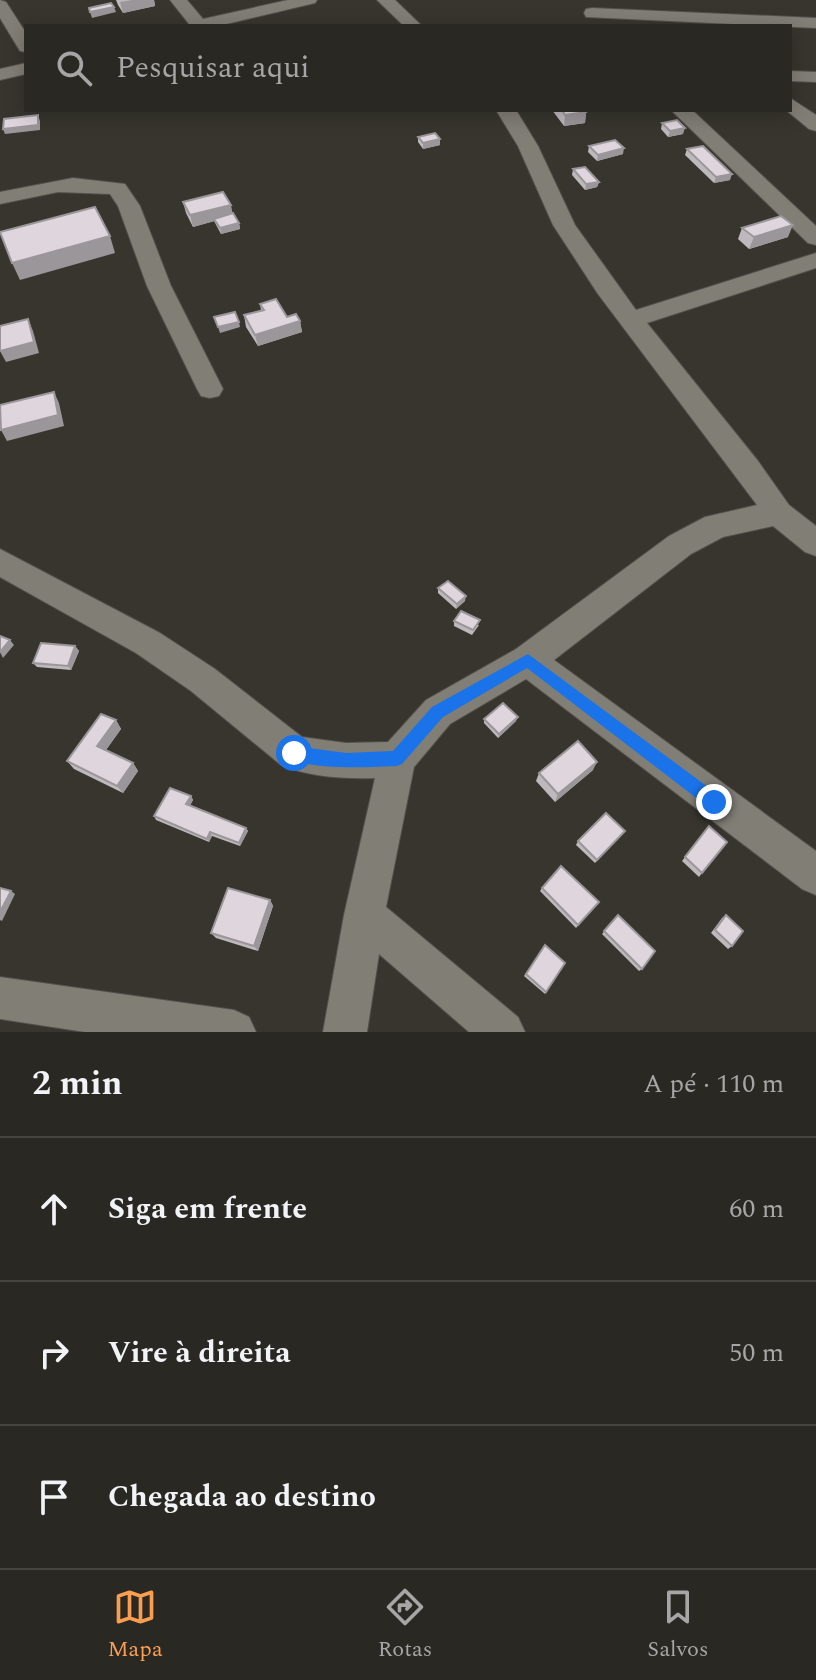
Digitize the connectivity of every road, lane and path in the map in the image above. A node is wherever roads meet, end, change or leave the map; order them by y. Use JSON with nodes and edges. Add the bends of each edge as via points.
{"nodes":[{"id":1,"x":178,"y":0,"type":"edge"},
{"id":2,"x":309,"y":0,"type":"edge"},
{"id":3,"x":385,"y":0,"type":"edge"},
{"id":4,"x":0,"y":5,"type":"edge"},
{"id":5,"x":239,"y":5,"type":"edge"},
{"id":6,"x":592,"y":15,"type":"edge"},
{"id":7,"x":816,"y":23,"type":"edge"},
{"id":8,"x":196,"y":24,"type":"edge"},
{"id":9,"x":202,"y":24,"type":"edge"},
{"id":10,"x":412,"y":24,"type":"edge"},
{"id":11,"x":24,"y":44,"type":"edge"},
{"id":12,"x":24,"y":69,"type":"edge"},
{"id":13,"x":0,"y":75,"type":"edge"},
{"id":14,"x":792,"y":76,"type":"edge"},
{"id":15,"x":816,"y":77,"type":"edge"},
{"id":16,"x":792,"y":106,"type":"edge"},
{"id":17,"x":507,"y":112,"type":"edge"},
{"id":18,"x":683,"y":112,"type":"edge"},
{"id":19,"x":816,"y":125,"type":"edge"},
{"id":20,"x":0,"y":198,"type":"edge"},
{"id":21,"x":816,"y":238,"type":"edge"},
{"id":22,"x":816,"y":260,"type":"edge"},
{"id":23,"x":630,"y":320,"type":"junction"},
{"id":24,"x":210,"y":389,"type":"dead end"},
{"id":25,"x":778,"y":513,"type":"junction"},
{"id":26,"x":816,"y":543,"type":"edge"},
{"id":27,"x":0,"y":562,"type":"edge"},
{"id":28,"x":528,"y":660,"type":"junction"},
{"id":29,"x":397,"y":759,"type":"junction"},
{"id":30,"x":816,"y":875,"type":"edge"},
{"id":31,"x":364,"y":915,"type":"junction"},
{"id":32,"x":0,"y":998,"type":"edge"},
{"id":33,"x":234,"y":1032,"type":"edge"},
{"id":34,"x":345,"y":1032,"type":"edge"},
{"id":35,"x":503,"y":1032,"type":"edge"}],
"edges":[{"from":1,"to":8,"type":"street"},
{"from":2,"to":5,"type":"street","via":[[268,9]]},
{"from":3,"to":10,"type":"street"},
{"from":4,"to":11,"type":"street"},
{"from":5,"to":9,"type":"street"},
{"from":6,"to":7,"type":"street"},
{"from":12,"to":13,"type":"street"},
{"from":14,"to":15,"type":"street"},
{"from":16,"to":19,"type":"street"},
{"from":17,"to":23,"type":"street","via":[[564,225]]},
{"from":18,"to":21,"type":"street"},
{"from":20,"to":24,"type":"street","via":[[90,183],[117,189]]},
{"from":22,"to":23,"type":"street"},
{"from":23,"to":25,"type":"street"},
{"from":25,"to":26,"type":"street"},
{"from":25,"to":28,"type":"street","via":[[716,526],[680,545]]},
{"from":27,"to":29,"type":"street","via":[[148,643],[294,753],[346,761]]},
{"from":28,"to":29,"type":"street","via":[[438,712]]},
{"from":28,"to":30,"type":"street"},
{"from":29,"to":31,"type":"street"},
{"from":31,"to":34,"type":"street"},
{"from":31,"to":35,"type":"street"},
{"from":32,"to":33,"type":"street"}]}
